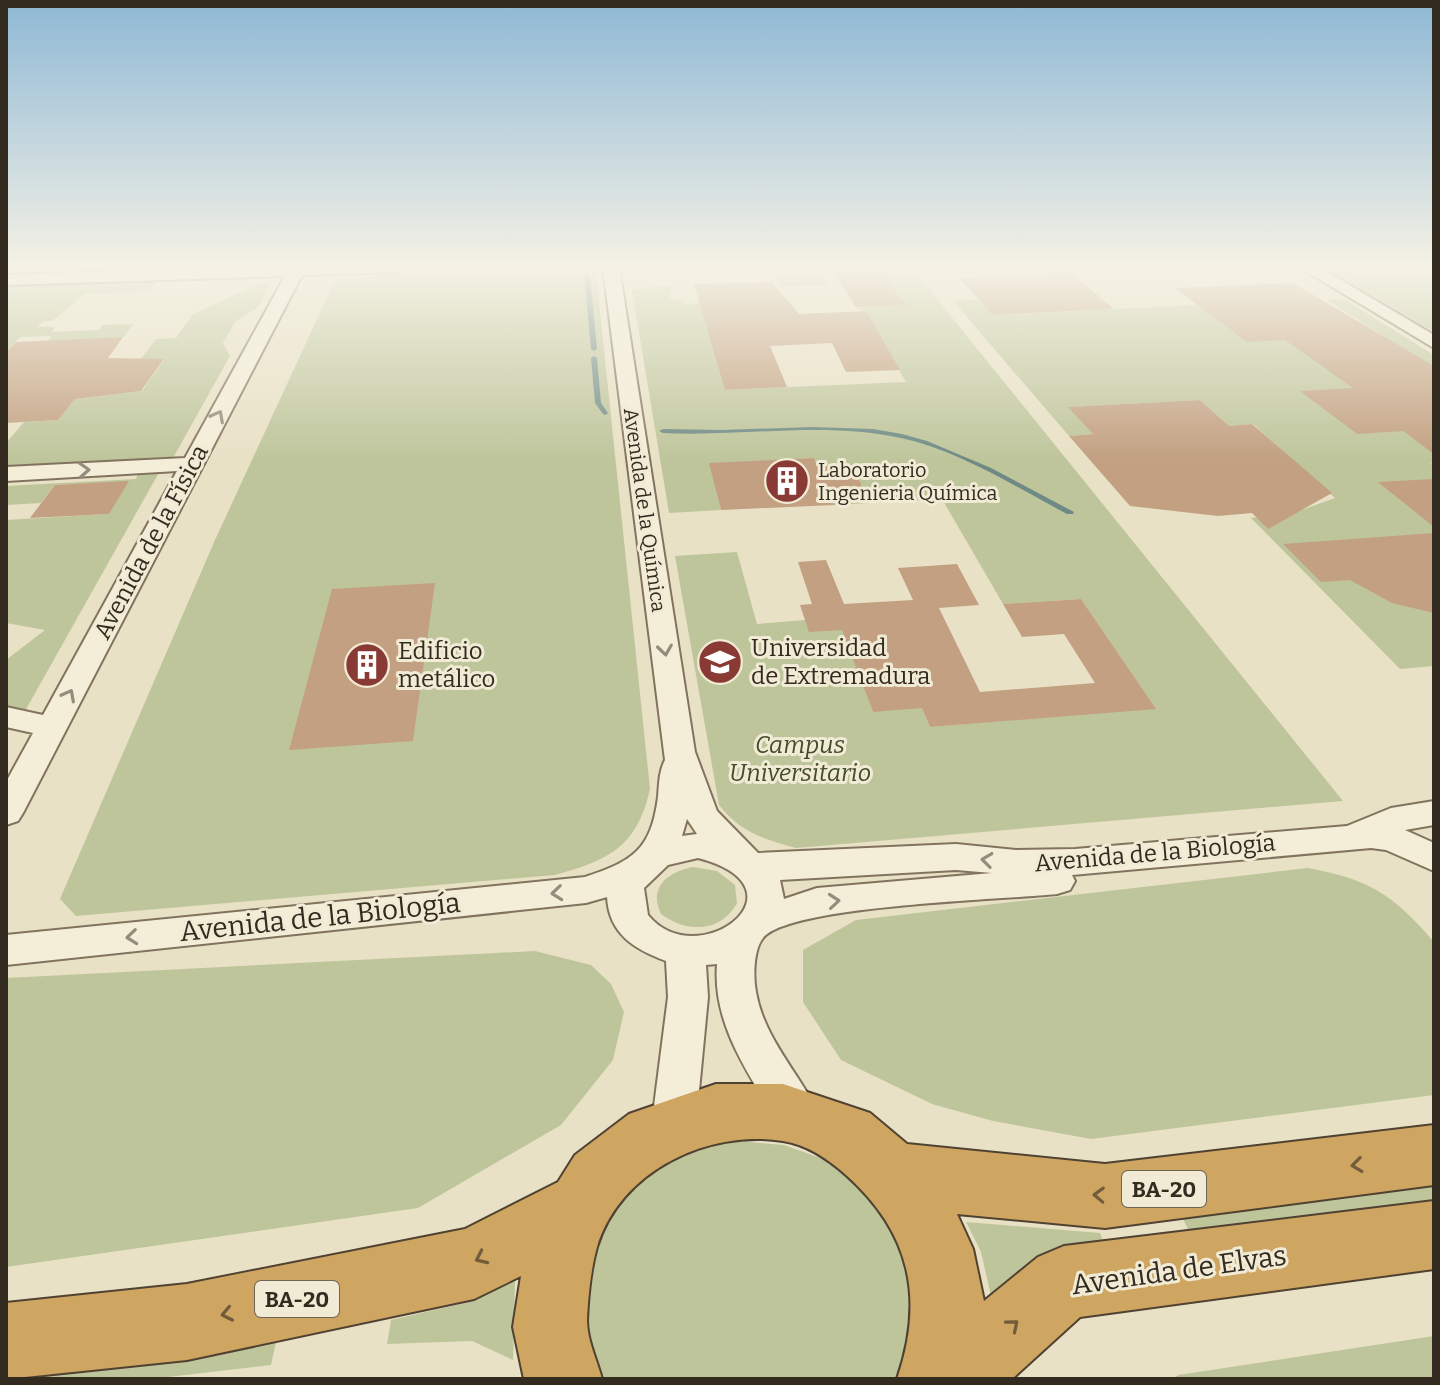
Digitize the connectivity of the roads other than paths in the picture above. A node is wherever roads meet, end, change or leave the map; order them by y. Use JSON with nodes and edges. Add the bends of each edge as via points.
{"nodes":[{"id":1,"x":263,"y":332,"type":"edge"},
{"id":2,"x":620,"y":332,"type":"edge"},
{"id":3,"x":1415,"y":332,"type":"edge"},
{"id":4,"x":1434,"y":343,"type":"edge"},
{"id":5,"x":192,"y":464,"type":"junction"},
{"id":6,"x":6,"y":474,"type":"edge"},
{"id":7,"x":6,"y":717,"type":"edge"},
{"id":8,"x":52,"y":727,"type":"junction"},
{"id":9,"x":679,"y":752,"type":"junction"},
{"id":10,"x":6,"y":813,"type":"edge"},
{"id":11,"x":1434,"y":813,"type":"edge"},
{"id":12,"x":1343,"y":836,"type":"junction"},
{"id":13,"x":1427,"y":848,"type":"edge"},
{"id":14,"x":744,"y":860,"type":"junction"},
{"id":15,"x":645,"y":864,"type":"junction"},
{"id":16,"x":749,"y":931,"type":"junction"},
{"id":17,"x":6,"y":950,"type":"edge"},
{"id":18,"x":685,"y":950,"type":"junction"},
{"id":19,"x":798,"y":1116,"type":"junction"},
{"id":20,"x":674,"y":1122,"type":"junction"},
{"id":21,"x":1434,"y":1155,"type":"edge"},
{"id":22,"x":893,"y":1173,"type":"junction"},
{"id":23,"x":574,"y":1209,"type":"junction"},
{"id":24,"x":1434,"y":1235,"type":"edge"},
{"id":25,"x":6,"y":1341,"type":"edge"},
{"id":26,"x":563,"y":1379,"type":"edge"},
{"id":27,"x":936,"y":1379,"type":"edge"},
{"id":28,"x":957,"y":1379,"type":"edge"}],
"edges":[{"from":5,"to":1,"type":"street","name":"Avenida de la Física","one_way":true},
{"from":2,"to":9,"type":"street","name":"Avenida de la Química","one_way":true},
{"from":3,"to":4,"type":"street"},
{"from":6,"to":5,"type":"street","one_way":true},
{"from":8,"to":5,"type":"street","name":"Avenida de la Física","one_way":true},
{"from":7,"to":8,"type":"street"},
{"from":8,"to":10,"type":"street","name":"Avenida de la Física"},
{"from":9,"to":14,"type":"street","name":"Avenida de la Química","via":[[707,828]]},
{"from":9,"to":15,"type":"street","name":"Avenida de la Química","via":[[673,810]]},
{"from":11,"to":12,"type":"street"},
{"from":12,"to":13,"type":"street","name":"Avenida de la Biología","via":[[1392,838]]},
{"from":12,"to":14,"type":"street","name":"Avenida de la Biología","one_way":true,"via":[[1038,864],[956,857],[778,867]]},
{"from":16,"to":13,"type":"street","name":"Avenida de la Biología","one_way":true,"via":[[817,902]]},
{"from":14,"to":15,"type":"street","via":[[698,846]]},
{"from":14,"to":16,"type":"street","via":[[766,886],[765,910]]},
{"from":15,"to":17,"type":"street","name":"Avenida de la Biología","one_way":true,"via":[[586,890]]},
{"from":15,"to":18,"type":"street","via":[[625,901],[636,928],[666,947]]},
{"from":16,"to":18,"type":"street","via":[[722,947]]},
{"from":16,"to":19,"type":"street","via":[[735,990],[747,1032]]},
{"from":18,"to":20,"type":"street","via":[[688,997]]},
{"from":19,"to":20,"type":"highway","number":"BA-20","via":[[715,1111]]},
{"from":19,"to":22,"type":"highway","number":"BA-20","via":[[865,1147]]},
{"from":20,"to":23,"type":"highway","number":"BA-20","via":[[618,1156]]},
{"from":21,"to":22,"type":"highway","number":"BA-20","one_way":true,"via":[[1105,1196]]},
{"from":22,"to":27,"type":"highway","number":"BA-20","via":[[928,1222],[947,1282],[947,1347]]},
{"from":23,"to":25,"type":"highway","number":"BA-20","one_way":true,"via":[[474,1263],[187,1322]]},
{"from":23,"to":26,"type":"highway","number":"BA-20","via":[[554,1263],[550,1323]]},
{"from":28,"to":24,"type":"highway","name":"Avenida de Elvas","one_way":true,"via":[[1064,1283]]}]}
